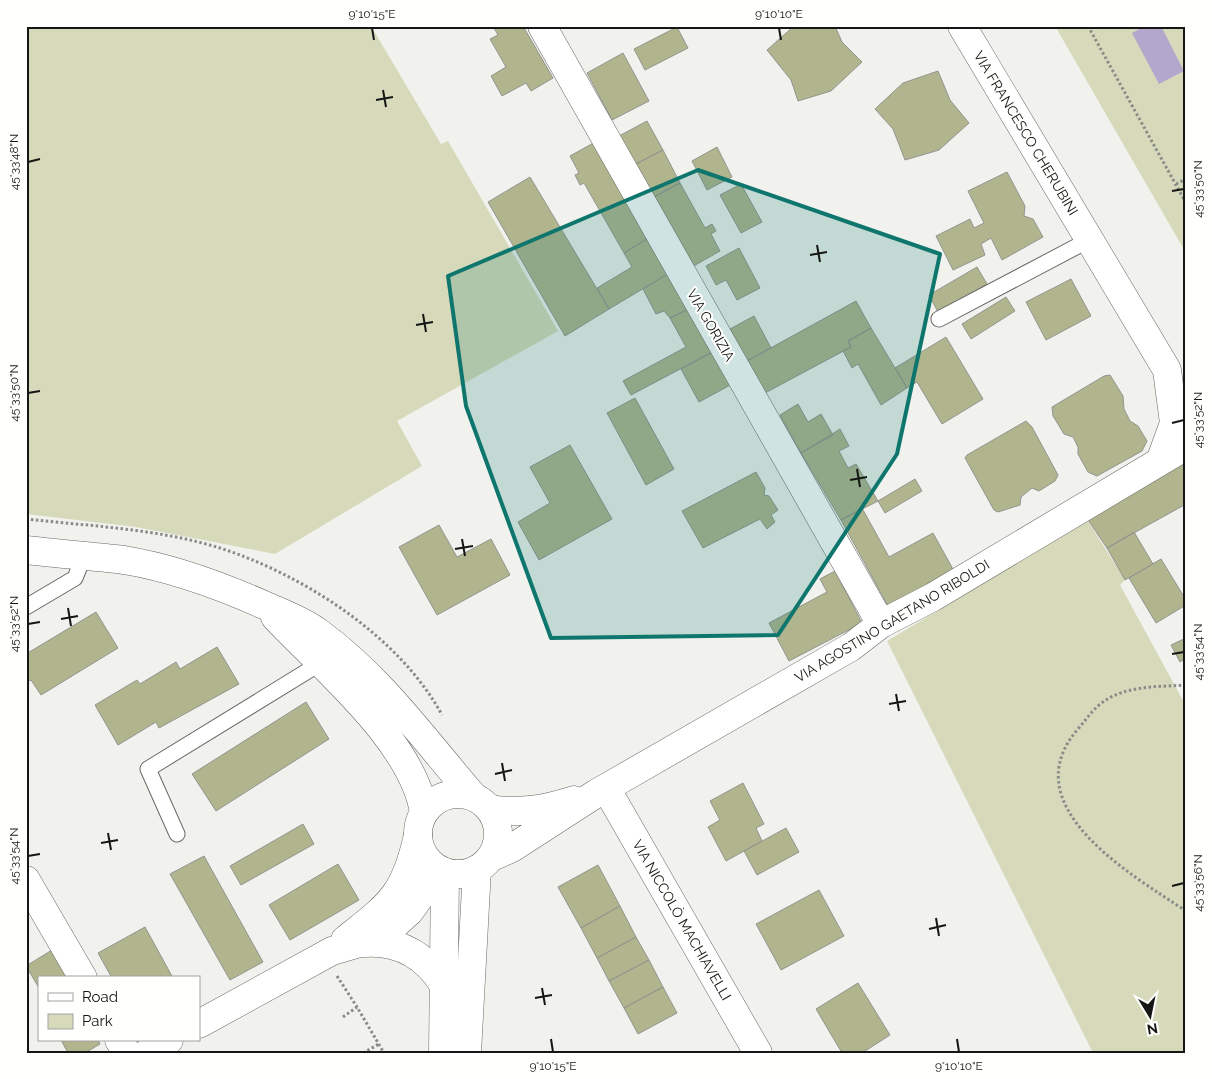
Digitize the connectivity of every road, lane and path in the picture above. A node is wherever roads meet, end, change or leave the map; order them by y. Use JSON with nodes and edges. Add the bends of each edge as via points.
{"nodes":[{"id":1,"x":542,"y":26,"type":"edge"},
{"id":2,"x":962,"y":26,"type":"edge"},
{"id":3,"x":1088,"y":26,"type":"edge"},
{"id":4,"x":1186,"y":179,"type":"edge"},
{"id":5,"x":1176,"y":184,"type":"junction"},
{"id":6,"x":1186,"y":203,"type":"edge"},
{"id":7,"x":1089,"y":240,"type":"junction"},
{"id":8,"x":939,"y":319,"type":"dead end"},
{"id":9,"x":1186,"y":446,"type":"edge"},
{"id":10,"x":1161,"y":459,"type":"junction"},
{"id":11,"x":26,"y":550,"type":"edge"},
{"id":12,"x":84,"y":556,"type":"junction"},
{"id":13,"x":26,"y":607,"type":"edge"},
{"id":14,"x":881,"y":624,"type":"junction"},
{"id":15,"x":327,"y":654,"type":"junction"},
{"id":16,"x":1186,"y":685,"type":"edge"},
{"id":17,"x":602,"y":790,"type":"junction"},
{"id":18,"x":482,"y":803,"type":"junction"},
{"id":19,"x":421,"y":824,"type":"junction"},
{"id":20,"x":178,"y":834,"type":"dead end"},
{"id":21,"x":485,"y":863,"type":"junction"},
{"id":22,"x":443,"y":872,"type":"junction"},
{"id":23,"x":26,"y":880,"type":"edge"},
{"id":24,"x":1186,"y":911,"type":"edge"},
{"id":25,"x":344,"y":947,"type":"junction"},
{"id":26,"x":82,"y":976,"type":"edge"},
{"id":27,"x":443,"y":984,"type":"junction"},
{"id":28,"x":343,"y":1017,"type":"dead end"},
{"id":29,"x":200,"y":1023,"type":"edge"},
{"id":30,"x":120,"y":1042,"type":"edge"},
{"id":31,"x":166,"y":1042,"type":"edge"},
{"id":32,"x":379,"y":1044,"type":"junction"},
{"id":33,"x":127,"y":1053,"type":"edge"},
{"id":34,"x":147,"y":1053,"type":"edge"},
{"id":35,"x":363,"y":1053,"type":"edge"},
{"id":36,"x":384,"y":1053,"type":"edge"},
{"id":37,"x":443,"y":1053,"type":"edge"},
{"id":38,"x":467,"y":1053,"type":"edge"},
{"id":39,"x":758,"y":1053,"type":"edge"}],
"edges":[{"from":1,"to":14,"type":"street","name":"VIA GORIZIA"},
{"from":2,"to":7,"type":"street","name":"VIA FRANCESCO CHERUBINI"},
{"from":3,"to":5,"type":"path"},
{"from":4,"to":5,"type":"path"},
{"from":5,"to":6,"type":"path"},
{"from":7,"to":8,"type":"lane"},
{"from":7,"to":10,"type":"street","name":"VIA FRANCESCO CHERUBINI","via":[[1167,370],[1174,423]]},
{"from":9,"to":10,"type":"street","name":"VIA AGOSTINO GAETANO RIBOLDI"},
{"from":10,"to":14,"type":"street","name":"VIA AGOSTINO GAETANO RIBOLDI","via":[[933,597]]},
{"from":11,"to":12,"type":"street"},
{"from":12,"to":13,"type":"lane","via":[[75,578]]},
{"from":12,"to":15,"type":"street","via":[[125,560],[205,580],[264,605]]},
{"from":14,"to":17,"type":"street","name":"VIA AGOSTINO GAETANO RIBOLDI","via":[[851,646]]},
{"from":15,"to":18,"type":"street","via":[[357,664],[417,726]]},
{"from":15,"to":19,"type":"street","via":[[350,693],[395,747],[417,784]]},
{"from":15,"to":20,"type":"lane","via":[[148,769]]},
{"from":16,"to":24,"type":"path","via":[[1130,690],[1099,705],[1070,738],[1061,759],[1059,776],[1062,795],[1072,818],[1092,843],[1118,866]]},
{"from":17,"to":18,"type":"street","name":"VIA AGOSTINO GAETANO RIBOLDI","via":[[531,811],[518,812]]},
{"from":17,"to":21,"type":"street","name":"VIA AGOSTINO GAETANO RIBOLDI","via":[[537,834]]},
{"from":17,"to":39,"type":"street","name":"VIA NICCOLÒ MACHIAVELLI"},
{"from":18,"to":19,"type":"street","via":[[460,793],[445,796],[433,802]]},
{"from":18,"to":21,"type":"street","via":[[498,828],[498,839]]},
{"from":19,"to":22,"type":"street","via":[[420,848],[426,859]]},
{"from":19,"to":25,"type":"street","via":[[409,872],[394,896]]},
{"from":21,"to":22,"type":"street","via":[[460,874]]},
{"from":21,"to":38,"type":"street"},
{"from":22,"to":25,"type":"street","via":[[430,882],[400,922],[387,932]]},
{"from":22,"to":27,"type":"street"},
{"from":23,"to":26,"type":"street"},
{"from":25,"to":27,"type":"street","via":[[381,943],[415,953],[427,962]]},
{"from":25,"to":29,"type":"street"},
{"from":27,"to":37,"type":"street"},
{"from":28,"to":32,"type":"path","via":[[357,1007]]},
{"from":30,"to":33,"type":"street"},
{"from":31,"to":34,"type":"street"},
{"from":32,"to":35,"type":"path"},
{"from":32,"to":36,"type":"path"}]}
